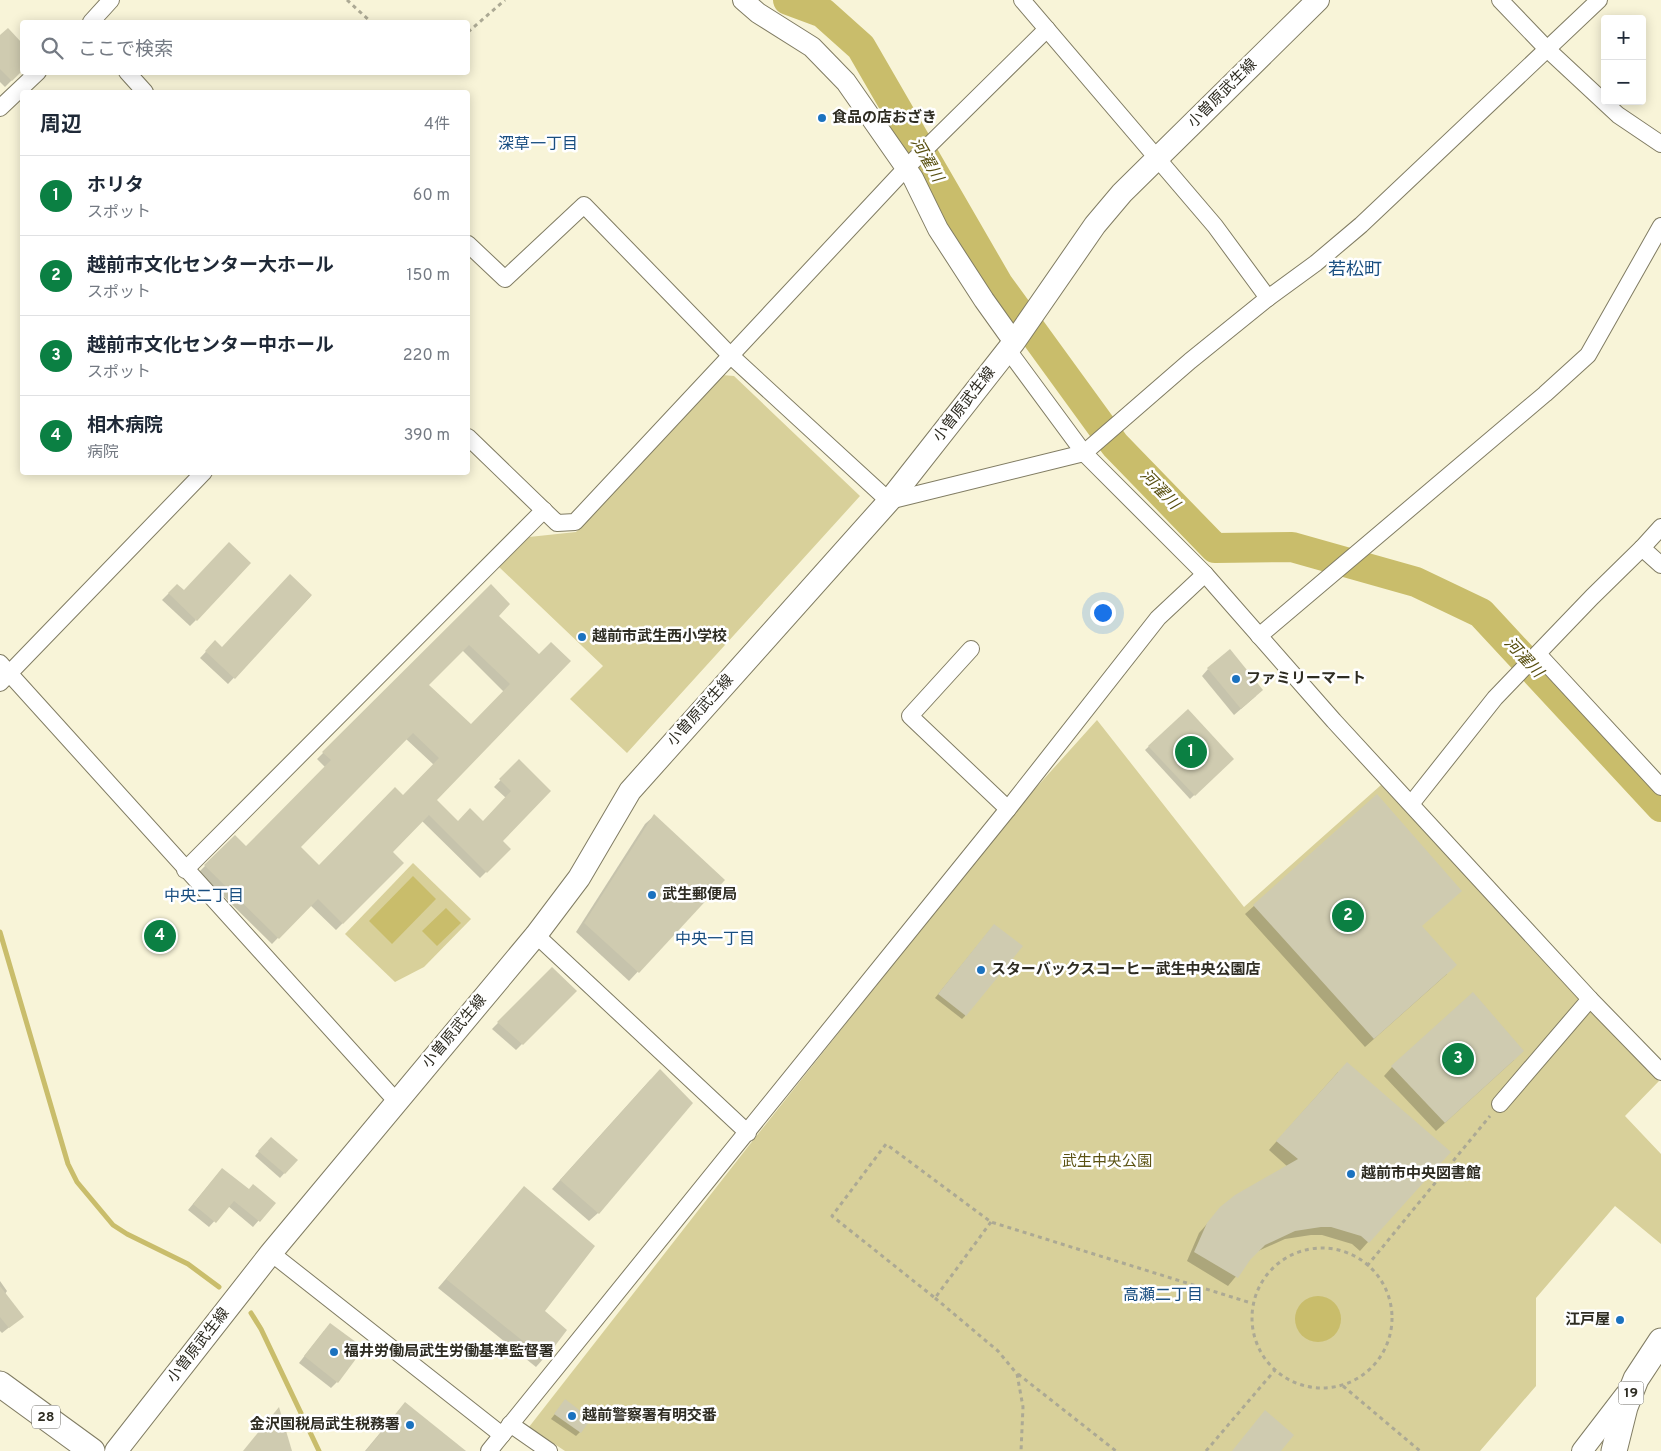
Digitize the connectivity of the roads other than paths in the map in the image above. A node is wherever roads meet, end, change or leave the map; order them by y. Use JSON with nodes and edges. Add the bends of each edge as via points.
{"nodes":[{"id":1,"x":111,"y":0,"type":"edge"},
{"id":2,"x":743,"y":0,"type":"edge"},
{"id":3,"x":1022,"y":0,"type":"edge"},
{"id":4,"x":1318,"y":0,"type":"edge"},
{"id":5,"x":1500,"y":0,"type":"edge"},
{"id":6,"x":1599,"y":0,"type":"edge"},
{"id":7,"x":93,"y":20,"type":"edge"},
{"id":8,"x":1046,"y":29,"type":"junction"},
{"id":9,"x":1547,"y":49,"type":"junction"},
{"id":10,"x":35,"y":75,"type":"edge"},
{"id":11,"x":130,"y":75,"type":"edge"},
{"id":12,"x":143,"y":90,"type":"edge"},
{"id":13,"x":0,"y":108,"type":"edge"},
{"id":14,"x":1661,"y":144,"type":"edge"},
{"id":15,"x":1158,"y":159,"type":"junction"},
{"id":16,"x":906,"y":168,"type":"junction"},
{"id":17,"x":1661,"y":226,"type":"edge"},
{"id":18,"x":470,"y":246,"type":"edge"},
{"id":19,"x":1268,"y":298,"type":"junction"},
{"id":20,"x":1013,"y":344,"type":"junction"},
{"id":21,"x":730,"y":356,"type":"junction"},
{"id":22,"x":470,"y":439,"type":"edge"},
{"id":23,"x":1084,"y":453,"type":"junction"},
{"id":24,"x":201,"y":475,"type":"edge"},
{"id":25,"x":889,"y":501,"type":"junction"},
{"id":26,"x":544,"y":510,"type":"junction"},
{"id":27,"x":1661,"y":527,"type":"edge"},
{"id":28,"x":1642,"y":548,"type":"junction"},
{"id":29,"x":1661,"y":565,"type":"edge"},
{"id":30,"x":1205,"y":574,"type":"junction"},
{"id":31,"x":1259,"y":636,"type":"junction"},
{"id":32,"x":971,"y":649,"type":"dead end"},
{"id":33,"x":1538,"y":654,"type":"junction"},
{"id":34,"x":3,"y":673,"type":"edge"},
{"id":35,"x":1661,"y":787,"type":"edge"},
{"id":36,"x":1411,"y":804,"type":"junction"},
{"id":37,"x":1008,"y":809,"type":"junction"},
{"id":38,"x":185,"y":870,"type":"junction"},
{"id":39,"x":536,"y":935,"type":"junction"},
{"id":40,"x":1590,"y":999,"type":"junction"},
{"id":41,"x":1661,"y":1072,"type":"edge"},
{"id":42,"x":397,"y":1102,"type":"junction"},
{"id":43,"x":1500,"y":1104,"type":"road end"},
{"id":44,"x":748,"y":1132,"type":"junction"},
{"id":45,"x":272,"y":1253,"type":"junction"},
{"id":46,"x":1661,"y":1341,"type":"edge"},
{"id":47,"x":1636,"y":1379,"type":"junction"},
{"id":48,"x":0,"y":1384,"type":"edge"},
{"id":49,"x":506,"y":1430,"type":"junction"},
{"id":50,"x":92,"y":1451,"type":"edge"},
{"id":51,"x":116,"y":1451,"type":"edge"},
{"id":52,"x":489,"y":1451,"type":"edge"},
{"id":53,"x":548,"y":1451,"type":"edge"},
{"id":54,"x":1582,"y":1451,"type":"edge"},
{"id":55,"x":1614,"y":1451,"type":"edge"}],
"edges":[{"from":1,"to":7,"type":"street"},
{"from":2,"to":16,"type":"street","via":[[812,47],[846,82]]},
{"from":3,"to":8,"type":"street"},
{"from":4,"to":15,"type":"main road","name":"小曽原武生線"},
{"from":5,"to":9,"type":"street"},
{"from":6,"to":9,"type":"street"},
{"from":8,"to":15,"type":"street"},
{"from":8,"to":16,"type":"street"},
{"from":9,"to":14,"type":"street","via":[[1618,115]]},
{"from":9,"to":19,"type":"street","via":[[1361,225]]},
{"from":10,"to":13,"type":"street"},
{"from":11,"to":12,"type":"street"},
{"from":15,"to":19,"type":"street","via":[[1215,226]]},
{"from":15,"to":20,"type":"main road","name":"小曽原武生線","via":[[1095,224]]},
{"from":16,"to":20,"type":"street","via":[[938,229]]},
{"from":16,"to":21,"type":"street"},
{"from":17,"to":31,"type":"street","via":[[1588,355]]},
{"from":18,"to":21,"type":"street","via":[[505,279],[584,205]]},
{"from":19,"to":23,"type":"street"},
{"from":20,"to":23,"type":"street"},
{"from":20,"to":25,"type":"main road","name":"小曽原武生線"},
{"from":21,"to":25,"type":"street"},
{"from":21,"to":26,"type":"street","via":[[575,522],[557,522]]},
{"from":22,"to":26,"type":"street"},
{"from":23,"to":25,"type":"street"},
{"from":23,"to":30,"type":"street"},
{"from":24,"to":34,"type":"street"},
{"from":25,"to":39,"type":"main road","name":"小曽原武生線","via":[[630,791],[579,878]]},
{"from":26,"to":38,"type":"street"},
{"from":27,"to":28,"type":"street"},
{"from":28,"to":29,"type":"street"},
{"from":28,"to":33,"type":"street"},
{"from":30,"to":31,"type":"street"},
{"from":30,"to":37,"type":"street","via":[[1158,618]]},
{"from":31,"to":36,"type":"street"},
{"from":32,"to":37,"type":"street","via":[[910,716]]},
{"from":33,"to":35,"type":"street"},
{"from":33,"to":36,"type":"street","via":[[1495,698]]},
{"from":34,"to":38,"type":"street"},
{"from":36,"to":40,"type":"street"},
{"from":37,"to":44,"type":"street"},
{"from":38,"to":42,"type":"street"},
{"from":39,"to":42,"type":"main road","name":"小曽原武生線"},
{"from":39,"to":44,"type":"street"},
{"from":40,"to":41,"type":"street"},
{"from":40,"to":43,"type":"street"},
{"from":42,"to":45,"type":"main road","name":"小曽原武生線"},
{"from":44,"to":49,"type":"street"},
{"from":45,"to":49,"type":"street"},
{"from":45,"to":51,"type":"main road","name":"小曽原武生線"},
{"from":46,"to":47,"type":"main road","number":"19"},
{"from":47,"to":54,"type":"street"},
{"from":47,"to":55,"type":"main road","number":"19"},
{"from":48,"to":50,"type":"main road","number":"28"},
{"from":49,"to":52,"type":"street"},
{"from":49,"to":53,"type":"street"}]}
